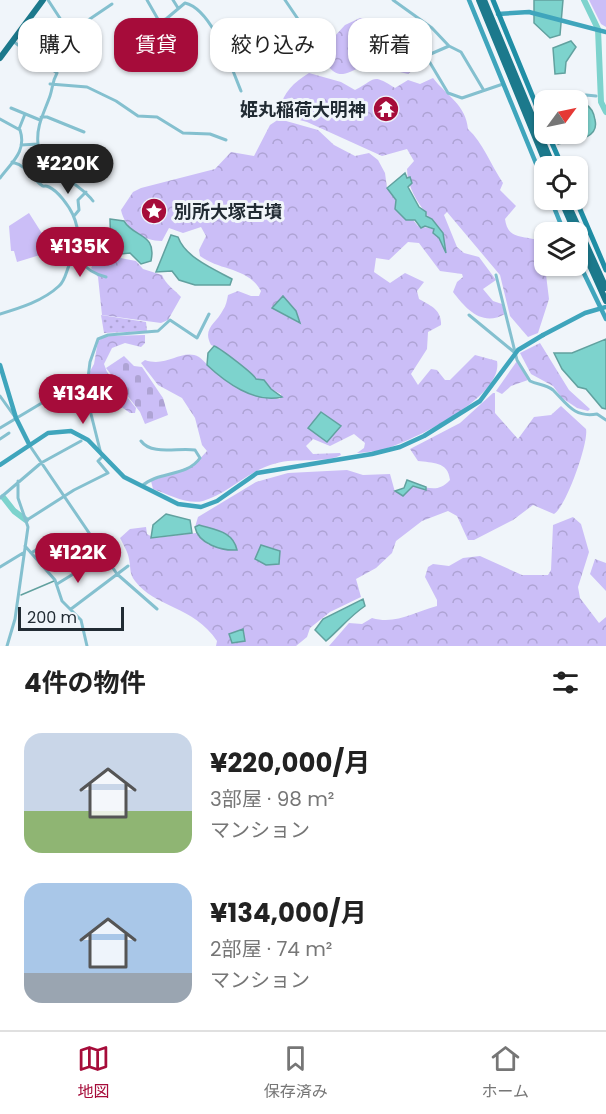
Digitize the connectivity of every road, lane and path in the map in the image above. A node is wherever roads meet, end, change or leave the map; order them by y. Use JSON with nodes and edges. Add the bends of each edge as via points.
{"nodes":[{"id":1,"x":46,"y":0,"type":"edge"},
{"id":2,"x":147,"y":0,"type":"edge"},
{"id":3,"x":173,"y":0,"type":"edge"},
{"id":4,"x":285,"y":0,"type":"edge"},
{"id":5,"x":393,"y":0,"type":"edge"},
{"id":6,"x":470,"y":0,"type":"edge"},
{"id":7,"x":477,"y":0,"type":"edge"},
{"id":8,"x":486,"y":0,"type":"edge"},
{"id":9,"x":494,"y":0,"type":"edge"},
{"id":10,"x":188,"y":2,"type":"edge"},
{"id":11,"x":112,"y":4,"type":"dead end"},
{"id":12,"x":178,"y":8,"type":"junction"},
{"id":13,"x":498,"y":14,"type":"junction"},
{"id":14,"x":297,"y":18,"type":"edge"},
{"id":15,"x":605,"y":32,"type":"edge"},
{"id":16,"x":12,"y":41,"type":"junction"},
{"id":17,"x":449,"y":46,"type":"junction"},
{"id":18,"x":0,"y":58,"type":"edge"},
{"id":19,"x":50,"y":84,"type":"junction"},
{"id":20,"x":504,"y":84,"type":"junction"},
{"id":21,"x":483,"y":89,"type":"junction"},
{"id":22,"x":241,"y":91,"type":"dead end"},
{"id":23,"x":534,"y":94,"type":"edge"},
{"id":24,"x":588,"y":95,"type":"edge"},
{"id":25,"x":596,"y":96,"type":"dead end"},
{"id":26,"x":11,"y":108,"type":"dead end"},
{"id":27,"x":25,"y":114,"type":"junction"},
{"id":28,"x":0,"y":119,"type":"edge"},
{"id":29,"x":40,"y":119,"type":"junction"},
{"id":30,"x":19,"y":129,"type":"junction"},
{"id":31,"x":84,"y":132,"type":"dead end"},
{"id":32,"x":226,"y":140,"type":"dead end"},
{"id":33,"x":21,"y":145,"type":"junction"},
{"id":34,"x":37,"y":146,"type":"junction"},
{"id":35,"x":543,"y":156,"type":"edge"},
{"id":36,"x":549,"y":156,"type":"edge"},
{"id":37,"x":534,"y":158,"type":"edge"},
{"id":38,"x":12,"y":162,"type":"junction"},
{"id":39,"x":0,"y":178,"type":"edge"},
{"id":40,"x":86,"y":192,"type":"junction"},
{"id":41,"x":93,"y":201,"type":"dead end"},
{"id":42,"x":571,"y":210,"type":"edge"},
{"id":43,"x":579,"y":210,"type":"edge"},
{"id":44,"x":74,"y":216,"type":"junction"},
{"id":45,"x":79,"y":255,"type":"junction"},
{"id":46,"x":588,"y":261,"type":"edge"},
{"id":47,"x":606,"y":270,"type":"edge"},
{"id":48,"x":496,"y":275,"type":"dead end"},
{"id":49,"x":585,"y":276,"type":"edge"},
{"id":50,"x":106,"y":278,"type":"dead end"},
{"id":51,"x":606,"y":288,"type":"edge"},
{"id":52,"x":606,"y":301,"type":"edge"},
{"id":53,"x":606,"y":307,"type":"edge"},
{"id":54,"x":0,"y":314,"type":"edge"},
{"id":55,"x":209,"y":314,"type":"dead end"},
{"id":56,"x":469,"y":315,"type":"dead end"},
{"id":57,"x":606,"y":319,"type":"edge"},
{"id":58,"x":515,"y":354,"type":"junction"},
{"id":59,"x":0,"y":365,"type":"edge"},
{"id":60,"x":87,"y":376,"type":"junction"},
{"id":61,"x":66,"y":388,"type":"junction"},
{"id":62,"x":86,"y":394,"type":"junction"},
{"id":63,"x":0,"y":396,"type":"edge"},
{"id":64,"x":16,"y":418,"type":"junction"},
{"id":65,"x":606,"y":420,"type":"edge"},
{"id":66,"x":0,"y":428,"type":"edge"},
{"id":67,"x":9,"y":433,"type":"dead end"},
{"id":68,"x":0,"y":439,"type":"edge"},
{"id":69,"x":81,"y":441,"type":"dead end"},
{"id":70,"x":141,"y":441,"type":"dead end"},
{"id":71,"x":28,"y":445,"type":"junction"},
{"id":72,"x":101,"y":456,"type":"junction"},
{"id":73,"x":41,"y":463,"type":"junction"},
{"id":74,"x":0,"y":465,"type":"edge"},
{"id":75,"x":18,"y":481,"type":"junction"},
{"id":76,"x":141,"y":487,"type":"junction"},
{"id":77,"x":64,"y":496,"type":"junction"},
{"id":78,"x":0,"y":498,"type":"edge"},
{"id":79,"x":27,"y":520,"type":"junction"},
{"id":80,"x":49,"y":542,"type":"dead end"},
{"id":81,"x":25,"y":546,"type":"junction"},
{"id":82,"x":23,"y":553,"type":"junction"},
{"id":83,"x":31,"y":553,"type":"junction"},
{"id":84,"x":88,"y":565,"type":"dead end"},
{"id":85,"x":128,"y":566,"type":"dead end"},
{"id":86,"x":0,"y":567,"type":"edge"},
{"id":87,"x":117,"y":574,"type":"junction"},
{"id":88,"x":57,"y":584,"type":"junction"},
{"id":89,"x":71,"y":609,"type":"junction"},
{"id":90,"x":157,"y":609,"type":"dead end"},
{"id":91,"x":7,"y":646,"type":"edge"},
{"id":92,"x":87,"y":646,"type":"edge"}],
"edges":[{"from":1,"to":11,"type":"street","via":[[67,28],[75,29]]},
{"from":1,"to":16,"type":"highway"},
{"from":2,"to":12,"type":"street","via":[[159,21]]},
{"from":3,"to":12,"type":"street"},
{"from":4,"to":14,"type":"street"},
{"from":5,"to":17,"type":"street","via":[[432,28]]},
{"from":6,"to":20,"type":"street"},
{"from":7,"to":35,"type":"highway"},
{"from":8,"to":36,"type":"highway"},
{"from":9,"to":13,"type":"main road"},
{"from":10,"to":12,"type":"street"},
{"from":10,"to":22,"type":"street","via":[[213,29]]},
{"from":13,"to":15,"type":"street","via":[[529,12]]},
{"from":13,"to":23,"type":"main road"},
{"from":16,"to":18,"type":"highway"},
{"from":16,"to":19,"type":"street","via":[[57,73]]},
{"from":17,"to":21,"type":"street","via":[[461,52]]},
{"from":17,"to":21,"type":"street","via":[[426,56],[448,93],[462,98]]},
{"from":19,"to":29,"type":"street","via":[[50,97]]},
{"from":19,"to":32,"type":"street","via":[[87,87],[138,116],[157,117],[183,133],[210,134]]},
{"from":20,"to":21,"type":"street"},
{"from":20,"to":37,"type":"street"},
{"from":24,"to":25,"type":"street"},
{"from":26,"to":27,"type":"street"},
{"from":27,"to":29,"type":"street"},
{"from":27,"to":30,"type":"street"},
{"from":28,"to":30,"type":"street"},
{"from":29,"to":31,"type":"street","via":[[47,117]]},
{"from":29,"to":34,"type":"street"},
{"from":30,"to":33,"type":"street"},
{"from":33,"to":34,"type":"street"},
{"from":33,"to":38,"type":"street"},
{"from":34,"to":40,"type":"street","via":[[41,160],[59,165],[63,175]]},
{"from":38,"to":39,"type":"street"},
{"from":38,"to":44,"type":"street","via":[[24,166],[40,184],[51,188]]},
{"from":40,"to":41,"type":"street"},
{"from":40,"to":44,"type":"street","via":[[78,200],[79,210]]},
{"from":42,"to":51,"type":"highway"},
{"from":43,"to":47,"type":"main road"},
{"from":44,"to":45,"type":"street"},
{"from":45,"to":50,"type":"street","via":[[89,273]]},
{"from":45,"to":54,"type":"street","via":[[72,260],[59,286],[33,303]]},
{"from":46,"to":52,"type":"highway"},
{"from":48,"to":58,"type":"street"},
{"from":49,"to":57,"type":"street"},
{"from":53,"to":58,"type":"street","bridge":true,"via":[[585,313]]},
{"from":55,"to":60,"type":"street","via":[[197,338],[170,320],[158,331],[102,337],[94,348]]},
{"from":56,"to":58,"type":"street"},
{"from":58,"to":65,"type":"street","via":[[530,381],[545,385],[562,404]]},
{"from":58,"to":76,"type":"street","via":[[475,405],[400,447],[304,467],[266,470],[201,507],[185,507]]},
{"from":59,"to":64,"type":"street"},
{"from":60,"to":61,"type":"street"},
{"from":60,"to":62,"type":"street"},
{"from":61,"to":62,"type":"street"},
{"from":61,"to":64,"type":"street"},
{"from":62,"to":72,"type":"street"},
{"from":63,"to":64,"type":"street"},
{"from":64,"to":66,"type":"street"},
{"from":64,"to":71,"type":"street"},
{"from":67,"to":68,"type":"street"},
{"from":69,"to":73,"type":"street"},
{"from":70,"to":76,"type":"street","via":[[156,449],[195,450],[200,458],[189,468],[149,479]]},
{"from":71,"to":72,"type":"street","via":[[56,430],[71,431],[88,440]]},
{"from":71,"to":73,"type":"street"},
{"from":71,"to":74,"type":"street"},
{"from":72,"to":76,"type":"street"},
{"from":72,"to":77,"type":"street","via":[[98,461],[108,473]]},
{"from":73,"to":75,"type":"street"},
{"from":73,"to":77,"type":"street"},
{"from":75,"to":78,"type":"street"},
{"from":75,"to":79,"type":"street","via":[[18,498]]},
{"from":77,"to":79,"type":"street"},
{"from":77,"to":87,"type":"street"},
{"from":79,"to":81,"type":"street"},
{"from":80,"to":83,"type":"street"},
{"from":81,"to":82,"type":"street"},
{"from":81,"to":83,"type":"street"},
{"from":82,"to":86,"type":"street"},
{"from":82,"to":91,"type":"street","via":[[15,619]]},
{"from":83,"to":88,"type":"street"},
{"from":84,"to":88,"type":"street"},
{"from":85,"to":87,"type":"street"},
{"from":87,"to":89,"type":"street"},
{"from":87,"to":90,"type":"street"},
{"from":88,"to":89,"type":"street","via":[[62,601]]},
{"from":89,"to":92,"type":"street","via":[[81,620]]}]}
